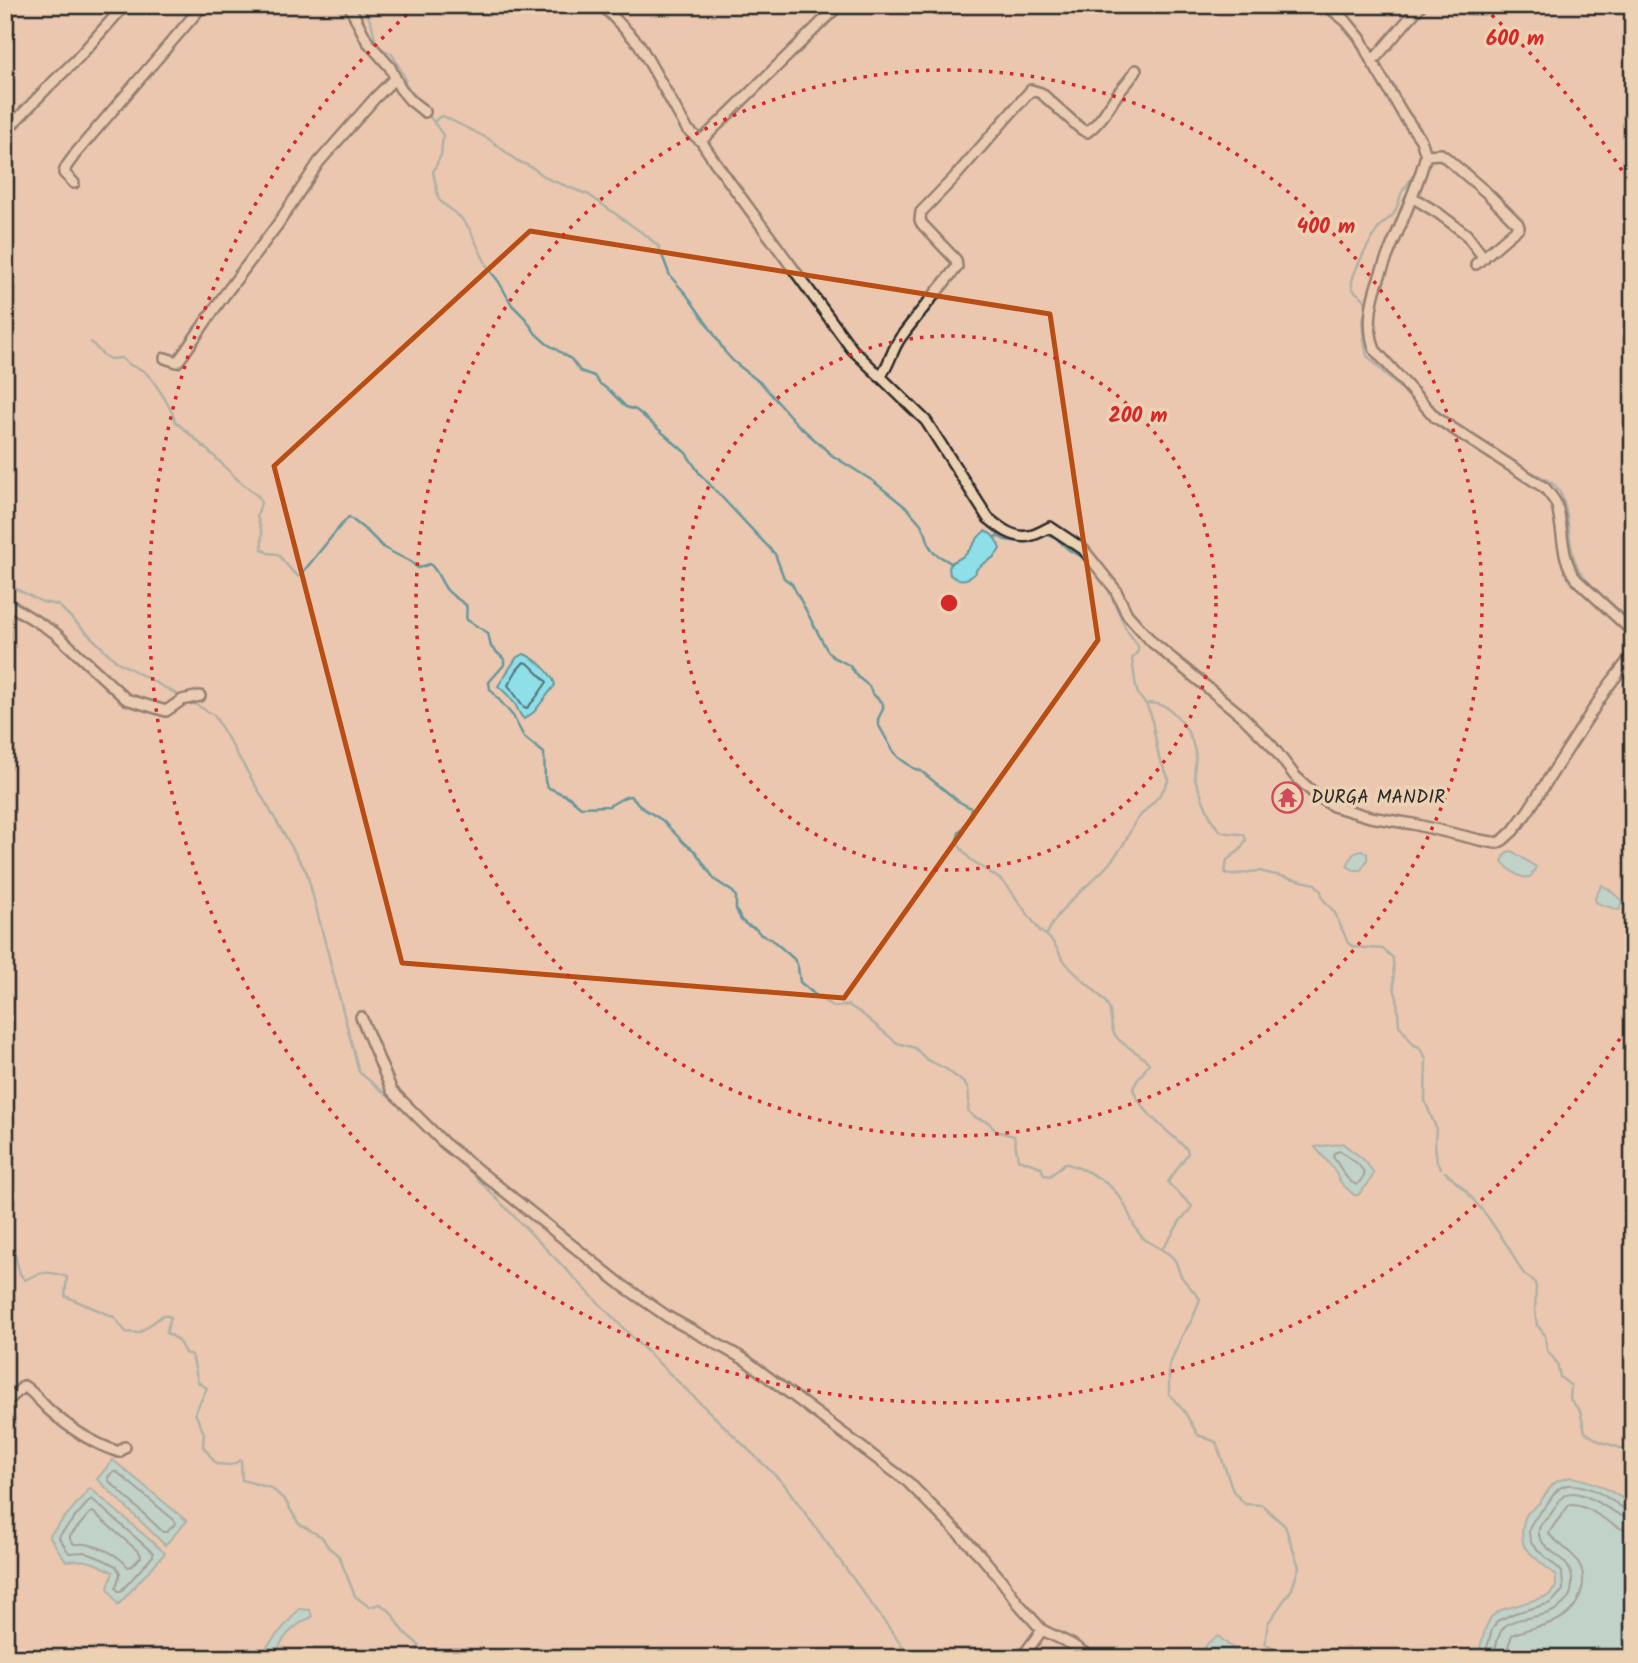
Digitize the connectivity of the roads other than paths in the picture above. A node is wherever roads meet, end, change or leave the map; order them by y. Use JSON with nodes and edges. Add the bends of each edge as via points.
{"nodes":[{"id":1,"x":125,"y":5,"type":"edge"},
{"id":2,"x":203,"y":5,"type":"edge"},
{"id":3,"x":349,"y":5,"type":"edge"},
{"id":4,"x":602,"y":5,"type":"edge"},
{"id":5,"x":839,"y":5,"type":"edge"},
{"id":6,"x":1326,"y":5,"type":"edge"},
{"id":7,"x":1421,"y":5,"type":"edge"},
{"id":8,"x":1371,"y":60,"type":"junction"},
{"id":9,"x":1136,"y":70,"type":"dead end"},
{"id":10,"x":397,"y":81,"type":"junction"},
{"id":11,"x":425,"y":112,"type":"dead end"},
{"id":12,"x":5,"y":132,"type":"edge"},
{"id":13,"x":701,"y":141,"type":"junction"},
{"id":14,"x":1426,"y":155,"type":"junction"},
{"id":15,"x":74,"y":183,"type":"dead end"},
{"id":16,"x":1412,"y":197,"type":"junction"},
{"id":17,"x":165,"y":358,"type":"dead end"},
{"id":18,"x":880,"y":377,"type":"junction"},
{"id":19,"x":5,"y":602,"type":"edge"},
{"id":20,"x":1633,"y":632,"type":"edge"},
{"id":21,"x":1633,"y":654,"type":"edge"},
{"id":22,"x":200,"y":696,"type":"dead end"},
{"id":23,"x":361,"y":1017,"type":"dead end"},
{"id":24,"x":5,"y":1403,"type":"edge"},
{"id":25,"x":125,"y":1447,"type":"dead end"},
{"id":26,"x":1042,"y":1630,"type":"junction"},
{"id":27,"x":1024,"y":1658,"type":"edge"},
{"id":28,"x":1092,"y":1658,"type":"edge"}],
"edges":[{"from":1,"to":12,"type":"street"},
{"from":2,"to":15,"type":"street","via":[[76,153],[64,173]]},
{"from":3,"to":10,"type":"street"},
{"from":4,"to":13,"type":"street","via":[[639,44],[687,129]]},
{"from":5,"to":13,"type":"street"},
{"from":6,"to":8,"type":"street","via":[[1360,38]]},
{"from":7,"to":8,"type":"street"},
{"from":8,"to":14,"type":"street"},
{"from":9,"to":18,"type":"street","via":[[1097,125],[1087,132],[1041,93],[1031,90],[921,212],[920,220],[956,260],[957,267],[900,339]]},
{"from":10,"to":11,"type":"street"},
{"from":10,"to":17,"type":"street","via":[[375,98],[319,162],[177,362]]},
{"from":13,"to":18,"type":"street","via":[[852,349]]},
{"from":14,"to":16,"type":"street"},
{"from":14,"to":16,"type":"street","via":[[1445,157],[1518,227],[1480,261],[1466,234]]},
{"from":16,"to":20,"type":"street","via":[[1376,291],[1370,326],[1376,350],[1435,417],[1545,488],[1556,504],[1570,572]]},
{"from":18,"to":21,"type":"street","via":[[926,421],[988,518],[1018,536],[1050,527],[1083,549],[1152,642],[1241,716],[1316,795],[1351,813],[1480,840],[1503,840]]},
{"from":19,"to":22,"type":"street","via":[[55,634],[126,699],[166,711]]},
{"from":23,"to":26,"type":"street","via":[[392,1091],[444,1143],[631,1291],[744,1359],[908,1482],[981,1556]]},
{"from":24,"to":25,"type":"street","via":[[24,1386],[72,1429],[106,1448],[119,1452]]},
{"from":26,"to":27,"type":"street"},
{"from":26,"to":28,"type":"street"}]}
